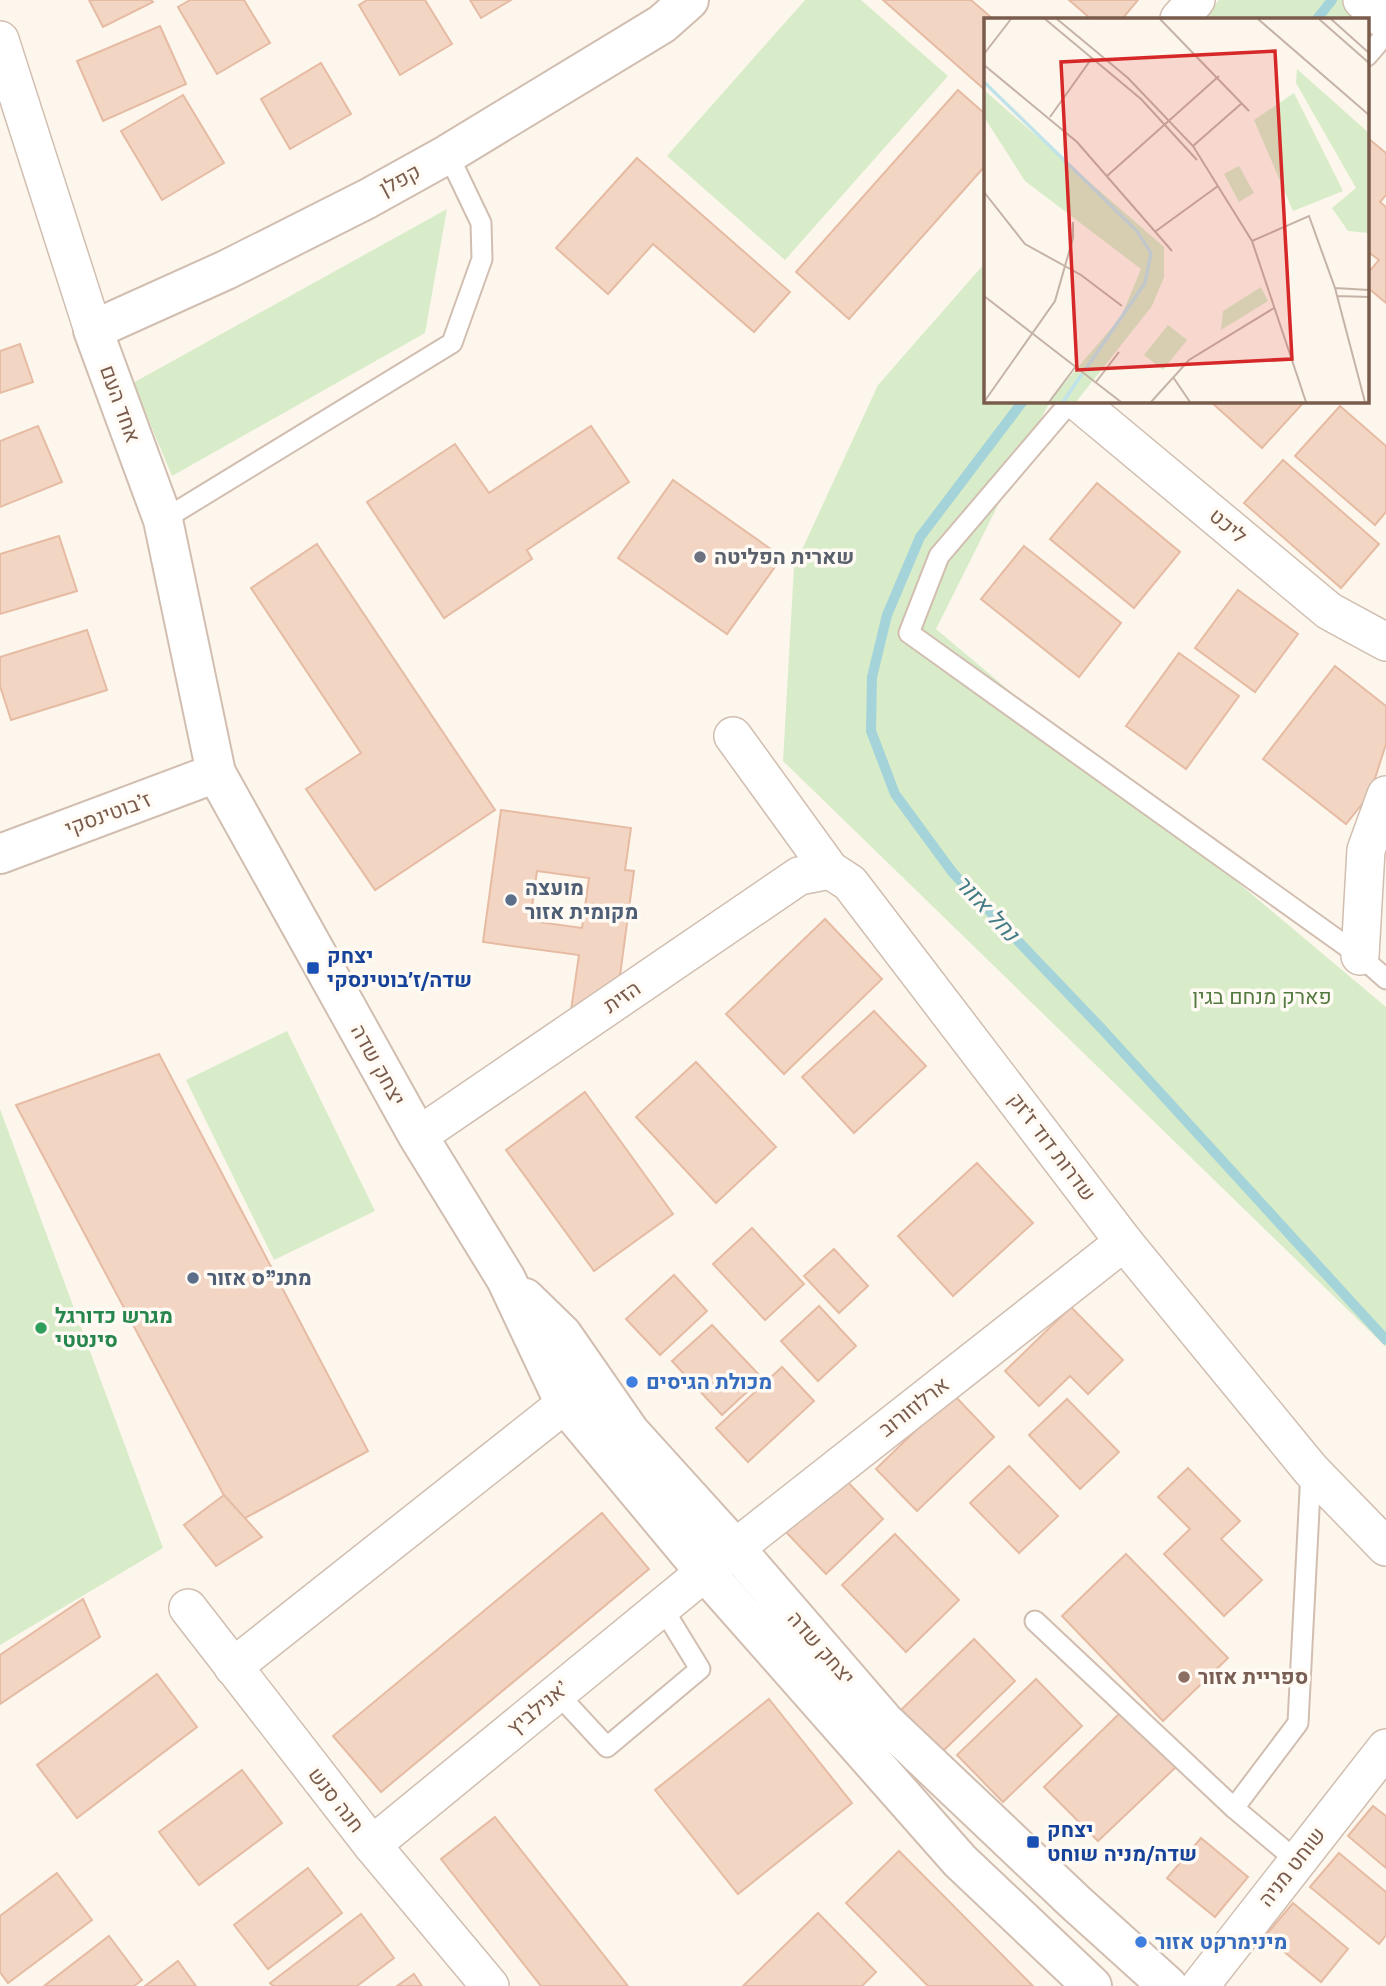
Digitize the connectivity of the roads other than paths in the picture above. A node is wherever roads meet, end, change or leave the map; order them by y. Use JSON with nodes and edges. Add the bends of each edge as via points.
{"nodes":[{"id":1,"x":689,"y":0,"type":"edge"},
{"id":2,"x":1196,"y":0,"type":"edge"},
{"id":3,"x":1377,"y":16,"type":"edge"},
{"id":4,"x":1181,"y":18,"type":"edge"},
{"id":5,"x":0,"y":40,"type":"edge"},
{"id":6,"x":1368,"y":53,"type":"edge"},
{"id":7,"x":449,"y":154,"type":"junction"},
{"id":8,"x":93,"y":330,"type":"junction"},
{"id":9,"x":1070,"y":402,"type":"edge"},
{"id":10,"x":1078,"y":402,"type":"edge"},
{"id":11,"x":163,"y":520,"type":"junction"},
{"id":12,"x":1386,"y":642,"type":"edge"},
{"id":13,"x":733,"y":736,"type":"dead end"},
{"id":14,"x":216,"y":774,"type":"junction"},
{"id":15,"x":1386,"y":795,"type":"edge"},
{"id":16,"x":0,"y":854,"type":"edge"},
{"id":17,"x":830,"y":870,"type":"junction"},
{"id":18,"x":1373,"y":968,"type":"edge"},
{"id":19,"x":418,"y":1136,"type":"junction"},
{"id":20,"x":1124,"y":1242,"type":"junction"},
{"id":21,"x":506,"y":1279,"type":"junction"},
{"id":22,"x":565,"y":1404,"type":"junction"},
{"id":23,"x":1311,"y":1470,"type":"junction"},
{"id":24,"x":1386,"y":1547,"type":"edge"},
{"id":25,"x":735,"y":1548,"type":"junction"},
{"id":26,"x":705,"y":1572,"type":"junction"},
{"id":27,"x":662,"y":1607,"type":"junction"},
{"id":28,"x":188,"y":1608,"type":"dead end"},
{"id":29,"x":1035,"y":1621,"type":"dead end"},
{"id":30,"x":233,"y":1667,"type":"junction"},
{"id":31,"x":557,"y":1693,"type":"junction"},
{"id":32,"x":1386,"y":1748,"type":"edge"},
{"id":33,"x":1234,"y":1808,"type":"junction"},
{"id":34,"x":372,"y":1845,"type":"junction"},
{"id":35,"x":1297,"y":1861,"type":"junction"},
{"id":36,"x":490,"y":1986,"type":"edge"},
{"id":37,"x":1092,"y":1986,"type":"edge"},
{"id":38,"x":1168,"y":1986,"type":"edge"},
{"id":39,"x":1200,"y":1986,"type":"edge"}],
"edges":[{"from":1,"to":7,"type":"street","name":"קפלן","via":[[662,24]]},
{"from":2,"to":4,"type":"street"},
{"from":3,"to":6,"type":"lane"},
{"from":5,"to":8,"type":"street","name":"אחד העם"},
{"from":7,"to":8,"type":"street","name":"קפלן","via":[[226,270]]},
{"from":7,"to":11,"type":"lane","via":[[481,223],[482,259],[452,343]]},
{"from":8,"to":11,"type":"street","name":"אחד העם"},
{"from":9,"to":18,"type":"lane","via":[[939,556],[909,633]]},
{"from":10,"to":12,"type":"street","name":"ליכט","via":[[1329,611]]},
{"from":11,"to":14,"type":"street","name":"אחד העם"},
{"from":13,"to":17,"type":"street","name":"שדרות דוד ז'זק"},
{"from":14,"to":16,"type":"street","name":"ז'בוטינסקי"},
{"from":14,"to":19,"type":"street","name":"יצחק שדה"},
{"from":15,"to":18,"type":"street","via":[[1366,850]]},
{"from":17,"to":19,"type":"street","name":"הזית","via":[[799,876]]},
{"from":17,"to":20,"type":"street","name":"שדרות דוד ז'זק","via":[[850,883]]},
{"from":19,"to":21,"type":"street","name":"יצחק שדה"},
{"from":20,"to":23,"type":"street","name":"שדרות דוד ז'זק"},
{"from":20,"to":25,"type":"street","name":"ארלוזורוב"},
{"from":21,"to":22,"type":"street","name":"יצחק שדה"},
{"from":21,"to":25,"type":"street","name":"יצחק שדה","via":[[562,1334],[629,1432]]},
{"from":22,"to":26,"type":"street","name":"יצחק שדה"},
{"from":22,"to":30,"type":"street"},
{"from":23,"to":24,"type":"street","name":"שדרות דוד ז'זק"},
{"from":23,"to":33,"type":"lane","via":[[1298,1723]]},
{"from":25,"to":26,"type":"street","name":"ארלוזורוב"},
{"from":25,"to":38,"type":"street","name":"יצחק שדה","via":[[884,1721]]},
{"from":26,"to":27,"type":"street","name":"אנילביץ'"},
{"from":26,"to":37,"type":"street","name":"יצחק שדה","via":[[960,1861]]},
{"from":27,"to":31,"type":"street","name":"אנילביץ'"},
{"from":27,"to":31,"type":"lane","via":[[700,1669],[607,1747]]},
{"from":28,"to":30,"type":"street","name":"חנה סנש"},
{"from":29,"to":33,"type":"lane"},
{"from":30,"to":34,"type":"street","name":"חנה סנש"},
{"from":31,"to":34,"type":"street","name":"אנילביץ'"},
{"from":32,"to":35,"type":"street","name":"שוחט מניה"},
{"from":33,"to":35,"type":"lane"},
{"from":34,"to":36,"type":"street","name":"חנה סנש"},
{"from":35,"to":39,"type":"street","name":"שוחט מניה"}]}
